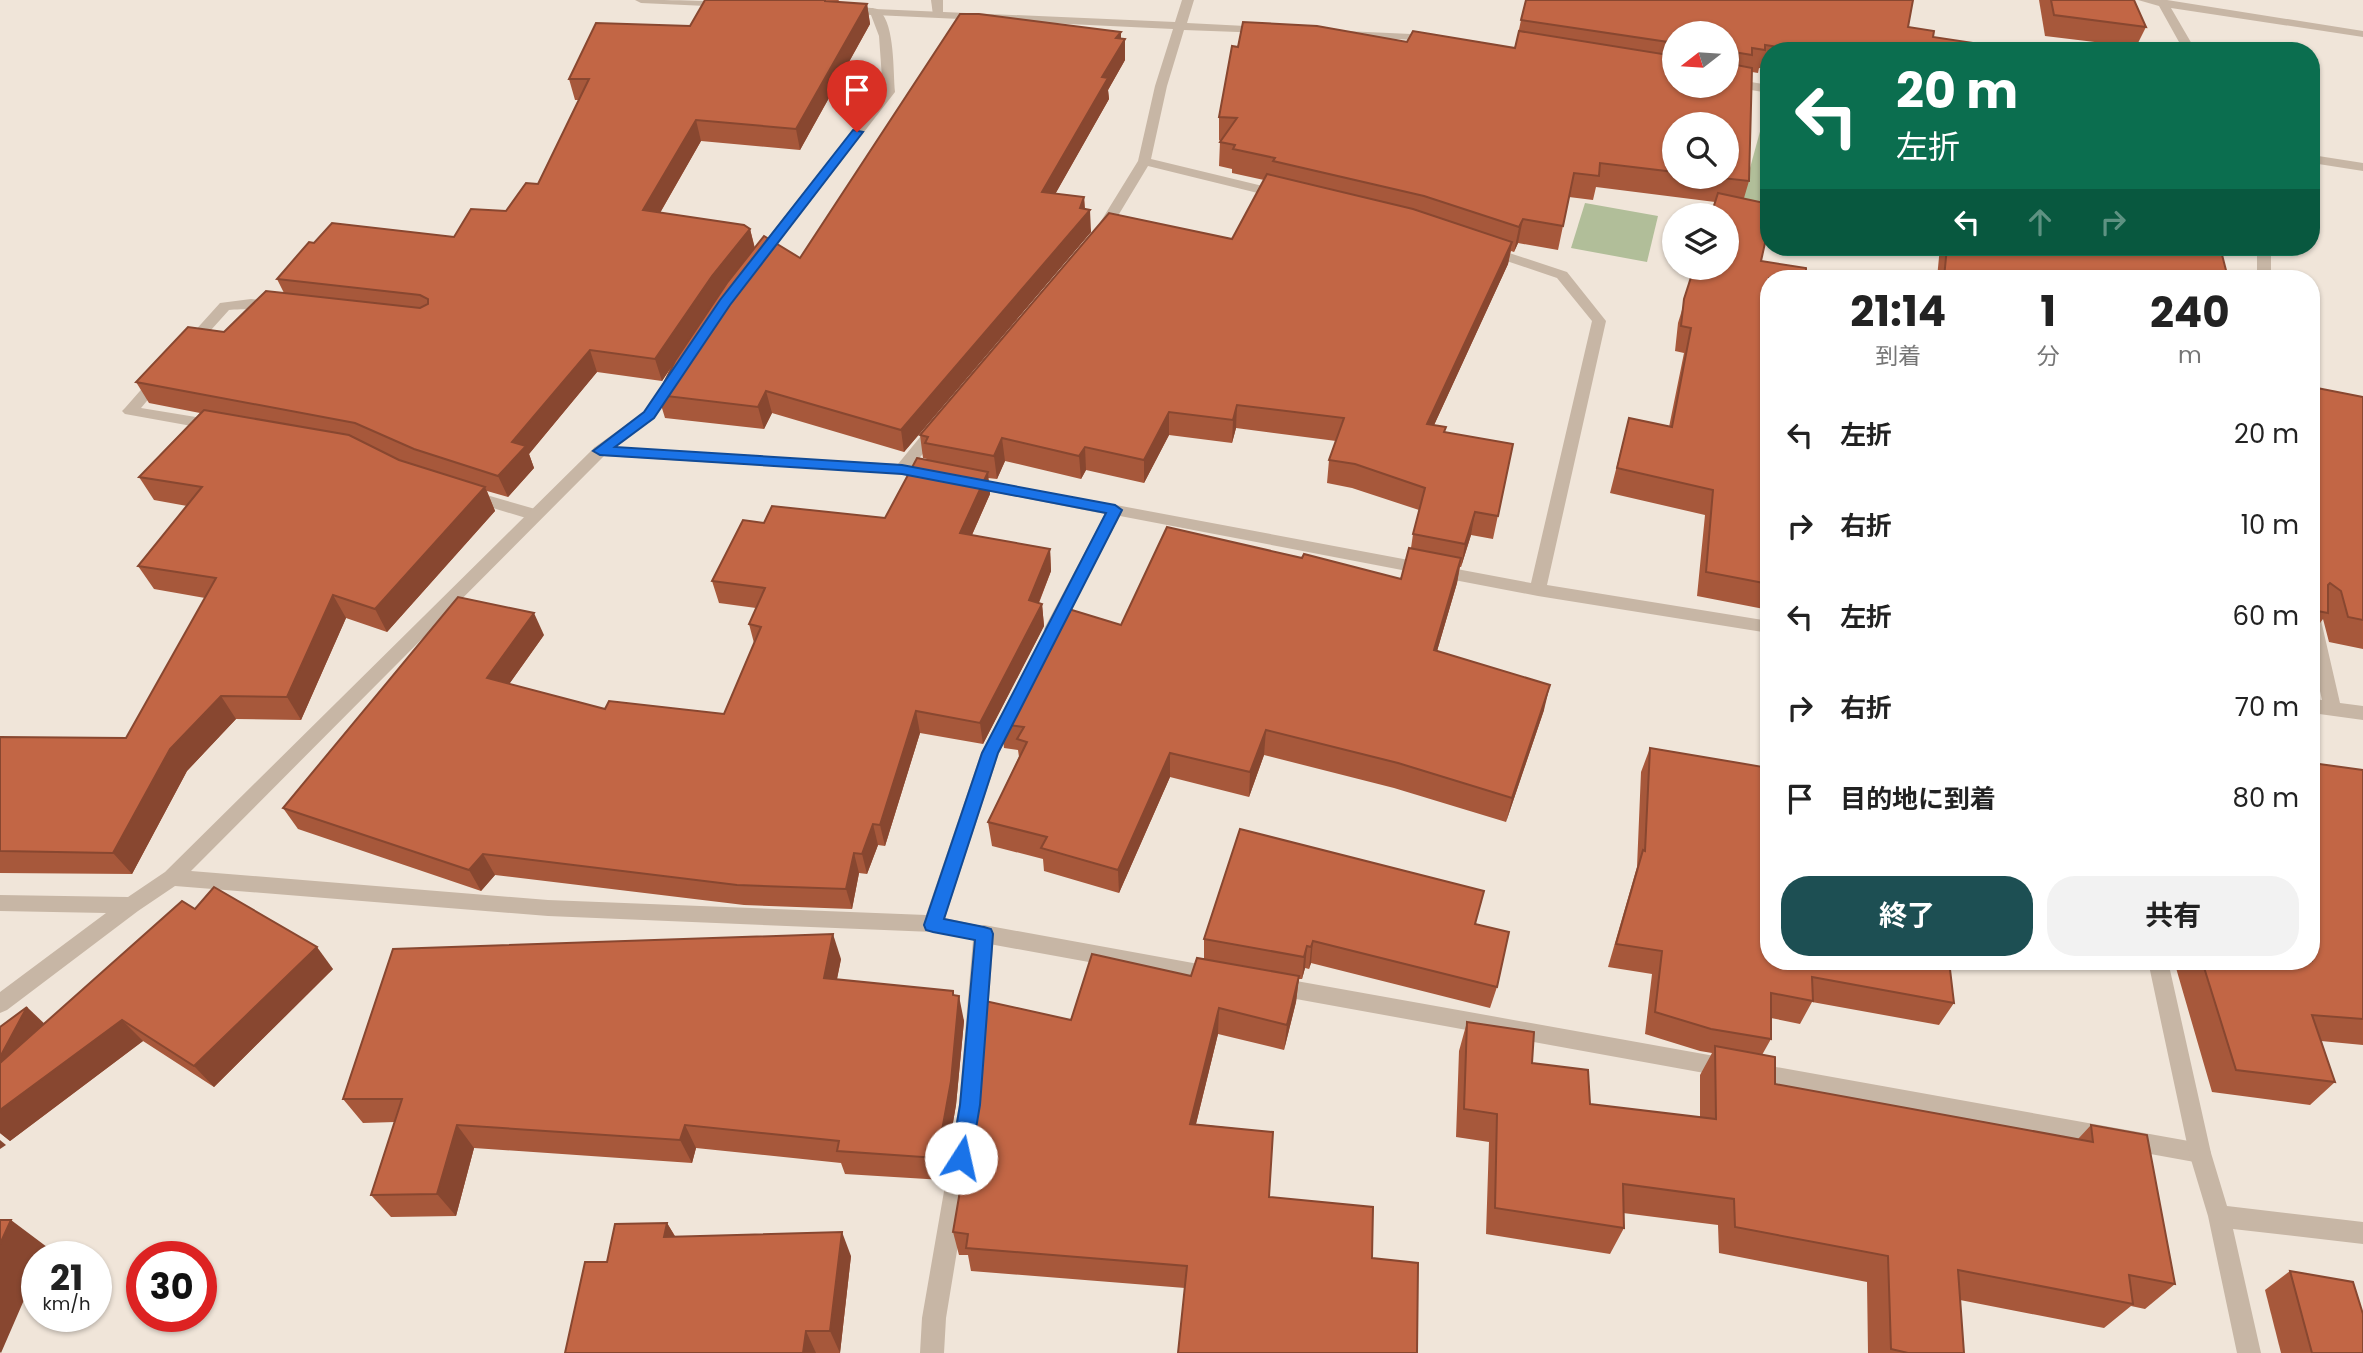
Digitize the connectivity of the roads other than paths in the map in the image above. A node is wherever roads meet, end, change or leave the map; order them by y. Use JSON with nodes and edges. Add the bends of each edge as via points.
{"nodes":[{"id":1,"x":641,"y":0,"type":"edge"},
{"id":2,"x":937,"y":0,"type":"edge"},
{"id":3,"x":1188,"y":0,"type":"edge"},
{"id":4,"x":2144,"y":0,"type":"edge"},
{"id":5,"x":2162,"y":1,"type":"edge"},
{"id":6,"x":738,"y":5,"type":"edge"},
{"id":7,"x":848,"y":10,"type":"edge"},
{"id":8,"x":875,"y":12,"type":"junction"},
{"id":9,"x":939,"y":15,"type":"junction"},
{"id":10,"x":1181,"y":26,"type":"junction"},
{"id":11,"x":1278,"y":31,"type":"edge"},
{"id":12,"x":1333,"y":33,"type":"edge"},
{"id":13,"x":2363,"y":34,"type":"edge"},
{"id":14,"x":1443,"y":39,"type":"edge"},
{"id":15,"x":2185,"y":42,"type":"edge"},
{"id":16,"x":1740,"y":84,"type":"edge"},
{"id":17,"x":1760,"y":88,"type":"edge"},
{"id":18,"x":2320,"y":160,"type":"edge"},
{"id":19,"x":1144,"y":162,"type":"junction"},
{"id":20,"x":2363,"y":167,"type":"edge"},
{"id":21,"x":1299,"y":199,"type":"edge"},
{"id":22,"x":1476,"y":246,"type":"edge"},
{"id":23,"x":1089,"y":247,"type":"edge"},
{"id":24,"x":750,"y":270,"type":"edge"},
{"id":25,"x":292,"y":307,"type":"edge"},
{"id":26,"x":680,"y":370,"type":"edge"},
{"id":27,"x":946,"y":416,"type":"edge"},
{"id":28,"x":234,"y":429,"type":"edge"},
{"id":29,"x":600,"y":451,"type":"junction"},
{"id":30,"x":902,"y":469,"type":"junction"},
{"id":31,"x":454,"y":489,"type":"edge"},
{"id":32,"x":1115,"y":510,"type":"junction"},
{"id":33,"x":536,"y":515,"type":"junction"},
{"id":34,"x":1538,"y":590,"type":"junction"},
{"id":35,"x":1760,"y":626,"type":"edge"},
{"id":36,"x":1046,"y":644,"type":"edge"},
{"id":37,"x":2320,"y":653,"type":"edge"},
{"id":38,"x":1021,"y":692,"type":"edge"},
{"id":39,"x":2320,"y":707,"type":"edge"},
{"id":40,"x":2332,"y":708,"type":"junction"},
{"id":41,"x":2363,"y":713,"type":"edge"},
{"id":42,"x":172,"y":878,"type":"junction"},
{"id":43,"x":0,"y":903,"type":"edge"},
{"id":44,"x":131,"y":905,"type":"junction"},
{"id":45,"x":933,"y":925,"type":"junction"},
{"id":46,"x":984,"y":934,"type":"junction"},
{"id":47,"x":2160,"y":970,"type":"edge"},
{"id":48,"x":1230,"y":978,"type":"edge"},
{"id":49,"x":1258,"y":983,"type":"edge"},
{"id":50,"x":0,"y":1004,"type":"edge"},
{"id":51,"x":2200,"y":1153,"type":"junction"},
{"id":52,"x":2219,"y":1216,"type":"junction"},
{"id":53,"x":2363,"y":1233,"type":"edge"},
{"id":54,"x":932,"y":1353,"type":"edge"},
{"id":55,"x":2249,"y":1353,"type":"edge"}],
"edges":[{"from":1,"to":6,"type":"street"},
{"from":2,"to":9,"type":"street"},
{"from":3,"to":10,"type":"street"},
{"from":4,"to":5,"type":"street"},
{"from":5,"to":13,"type":"street"},
{"from":5,"to":15,"type":"street"},
{"from":7,"to":8,"type":"street"},
{"from":8,"to":9,"type":"street"},
{"from":8,"to":24,"type":"street","via":[[886,36],[889,92]]},
{"from":9,"to":10,"type":"street"},
{"from":10,"to":11,"type":"street"},
{"from":10,"to":19,"type":"street","via":[[1161,86]]},
{"from":12,"to":14,"type":"street"},
{"from":16,"to":17,"type":"street"},
{"from":18,"to":20,"type":"street"},
{"from":19,"to":21,"type":"street"},
{"from":19,"to":23,"type":"street","via":[[1107,226]]},
{"from":22,"to":34,"type":"street","via":[[1562,275],[1599,321]]},
{"from":25,"to":28,"type":"street","via":[[225,306],[130,411]]},
{"from":26,"to":29,"type":"street","via":[[649,415]]},
{"from":27,"to":30,"type":"street"},
{"from":29,"to":30,"type":"street"},
{"from":29,"to":33,"type":"street"},
{"from":30,"to":32,"type":"street"},
{"from":31,"to":33,"type":"street"},
{"from":32,"to":34,"type":"street"},
{"from":32,"to":36,"type":"street"},
{"from":33,"to":42,"type":"street"},
{"from":34,"to":35,"type":"street"},
{"from":37,"to":40,"type":"street"},
{"from":38,"to":45,"type":"street","via":[[990,753]]},
{"from":39,"to":40,"type":"street"},
{"from":40,"to":41,"type":"street"},
{"from":42,"to":44,"type":"street"},
{"from":42,"to":45,"type":"street","via":[[548,908]]},
{"from":43,"to":44,"type":"street"},
{"from":44,"to":50,"type":"street"},
{"from":45,"to":46,"type":"street"},
{"from":46,"to":48,"type":"street"},
{"from":46,"to":54,"type":"street","via":[[970,1105]]},
{"from":47,"to":51,"type":"street"},
{"from":49,"to":51,"type":"street"},
{"from":51,"to":52,"type":"street"},
{"from":52,"to":53,"type":"street"},
{"from":52,"to":55,"type":"street"}]}
